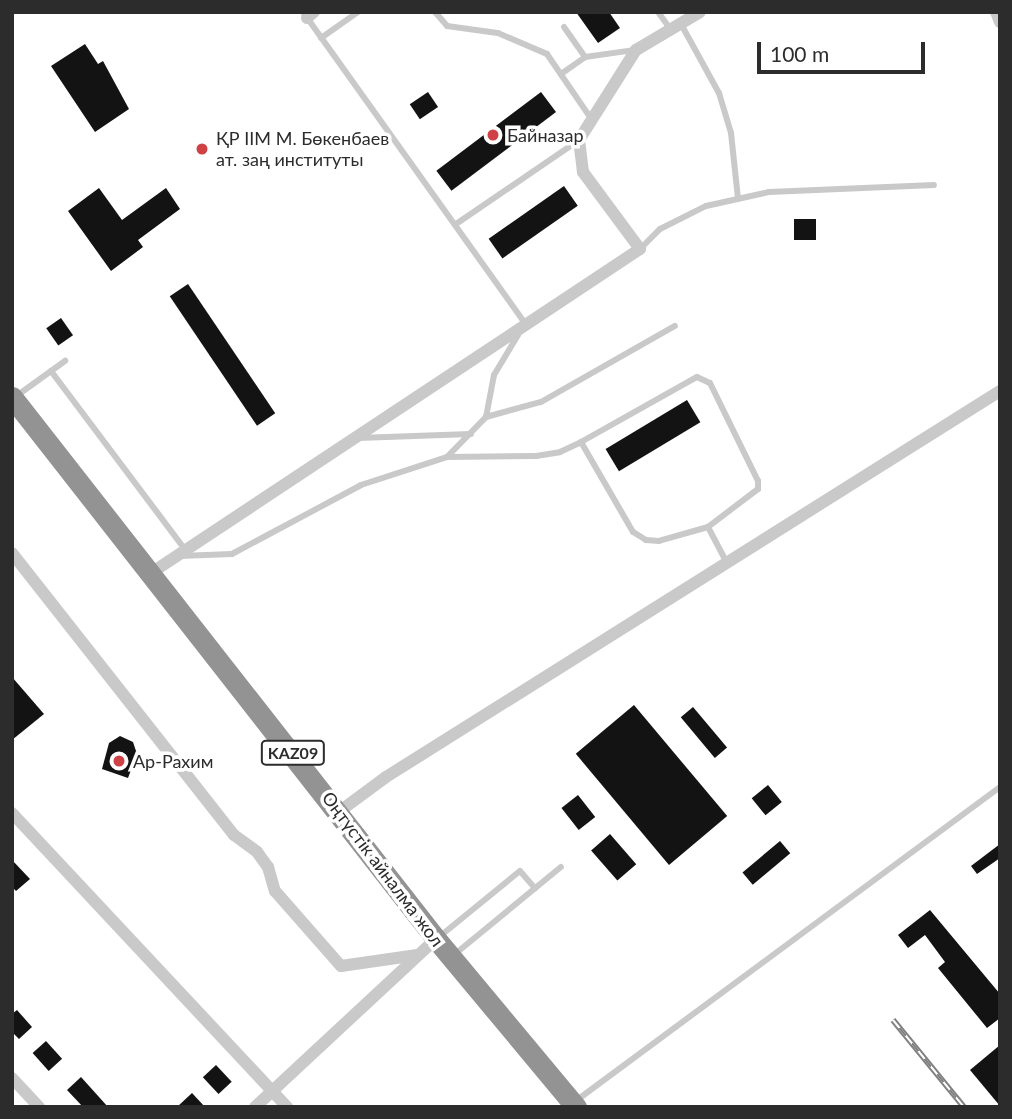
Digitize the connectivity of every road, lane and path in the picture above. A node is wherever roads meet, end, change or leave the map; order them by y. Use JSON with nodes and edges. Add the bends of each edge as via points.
{"nodes":[{"id":1,"x":358,"y":12,"type":"edge"},
{"id":2,"x":435,"y":12,"type":"edge"},
{"id":3,"x":659,"y":12,"type":"edge"},
{"id":4,"x":701,"y":12,"type":"edge"},
{"id":5,"x":996,"y":12,"type":"edge"},
{"id":6,"x":308,"y":14,"type":"edge"},
{"id":7,"x":1000,"y":22,"type":"edge"},
{"id":8,"x":564,"y":27,"type":"dead end"},
{"id":9,"x":676,"y":27,"type":"junction"},
{"id":10,"x":321,"y":38,"type":"junction"},
{"id":11,"x":636,"y":50,"type":"junction"},
{"id":12,"x":585,"y":57,"type":"junction"},
{"id":13,"x":561,"y":74,"type":"junction"},
{"id":14,"x":592,"y":120,"type":"junction"},
{"id":15,"x":579,"y":140,"type":"junction"},
{"id":16,"x":934,"y":186,"type":"dead end"},
{"id":17,"x":738,"y":199,"type":"junction"},
{"id":18,"x":456,"y":224,"type":"junction"},
{"id":19,"x":640,"y":249,"type":"junction"},
{"id":20,"x":526,"y":321,"type":"junction"},
{"id":21,"x":675,"y":326,"type":"dead end"},
{"id":22,"x":65,"y":361,"type":"dead end"},
{"id":23,"x":51,"y":371,"type":"junction"},
{"id":24,"x":1000,"y":391,"type":"edge"},
{"id":25,"x":13,"y":397,"type":"edge"},
{"id":26,"x":486,"y":417,"type":"junction"},
{"id":27,"x":471,"y":434,"type":"junction"},
{"id":28,"x":352,"y":438,"type":"junction"},
{"id":29,"x":580,"y":442,"type":"junction"},
{"id":30,"x":447,"y":457,"type":"junction"},
{"id":31,"x":708,"y":527,"type":"junction"},
{"id":32,"x":12,"y":553,"type":"edge"},
{"id":33,"x":182,"y":554,"type":"junction"},
{"id":34,"x":728,"y":564,"type":"junction"},
{"id":35,"x":148,"y":575,"type":"junction"},
{"id":36,"x":1000,"y":787,"type":"edge"},
{"id":37,"x":340,"y":811,"type":"junction"},
{"id":38,"x":12,"y":813,"type":"edge"},
{"id":39,"x":561,"y":867,"type":"dead end"},
{"id":40,"x":535,"y":888,"type":"junction"},
{"id":41,"x":436,"y":939,"type":"junction"},
{"id":42,"x":417,"y":956,"type":"junction"},
{"id":43,"x":451,"y":957,"type":"junction"},
{"id":44,"x":12,"y":1078,"type":"edge"},
{"id":45,"x":271,"y":1091,"type":"junction"},
{"id":46,"x":574,"y":1105,"type":"edge"},
{"id":47,"x":39,"y":1107,"type":"edge"},
{"id":48,"x":255,"y":1107,"type":"edge"},
{"id":49,"x":287,"y":1107,"type":"edge"}],
"edges":[{"from":1,"to":10,"type":"lane"},
{"from":2,"to":13,"type":"lane","via":[[447,26],[498,33],[547,54]]},
{"from":3,"to":9,"type":"lane"},
{"from":4,"to":9,"type":"street"},
{"from":5,"to":7,"type":"street"},
{"from":6,"to":10,"type":"lane"},
{"from":8,"to":12,"type":"lane"},
{"from":9,"to":11,"type":"street"},
{"from":9,"to":17,"type":"lane","via":[[719,93],[731,133]]},
{"from":10,"to":18,"type":"lane"},
{"from":11,"to":12,"type":"lane"},
{"from":11,"to":14,"type":"street"},
{"from":12,"to":13,"type":"lane"},
{"from":13,"to":14,"type":"lane"},
{"from":14,"to":15,"type":"street"},
{"from":15,"to":18,"type":"lane"},
{"from":15,"to":19,"type":"street","via":[[583,172]]},
{"from":16,"to":17,"type":"lane","via":[[769,192]]},
{"from":17,"to":19,"type":"lane","via":[[706,206],[660,229]]},
{"from":18,"to":20,"type":"lane"},
{"from":19,"to":20,"type":"street"},
{"from":20,"to":26,"type":"lane","via":[[494,375]]},
{"from":20,"to":28,"type":"street"},
{"from":21,"to":26,"type":"lane","via":[[541,402]]},
{"from":22,"to":23,"type":"lane"},
{"from":23,"to":25,"type":"lane"},
{"from":23,"to":33,"type":"lane"},
{"from":24,"to":34,"type":"street"},
{"from":25,"to":35,"type":"highway","name":"Оңтүстік айналма жол","number":"KAZ09"},
{"from":26,"to":27,"type":"lane"},
{"from":27,"to":28,"type":"lane"},
{"from":27,"to":30,"type":"lane"},
{"from":28,"to":33,"type":"street"},
{"from":29,"to":30,"type":"lane","via":[[559,453],[522,458]]},
{"from":29,"to":31,"type":"lane","via":[[633,532],[659,541]]},
{"from":29,"to":31,"type":"lane","via":[[697,377],[705,378],[758,481],[750,499]]},
{"from":30,"to":33,"type":"lane","via":[[362,485],[232,554]]},
{"from":31,"to":34,"type":"lane"},
{"from":32,"to":42,"type":"street","via":[[234,835],[257,852],[268,867],[275,891],[341,966]]},
{"from":33,"to":35,"type":"street"},
{"from":34,"to":37,"type":"street"},
{"from":35,"to":37,"type":"highway","name":"Оңтүстік айналма жол","number":"KAZ09"},
{"from":36,"to":46,"type":"lane"},
{"from":37,"to":41,"type":"highway","name":"Оңтүстік айналма жол","number":"KAZ09"},
{"from":38,"to":45,"type":"street"},
{"from":39,"to":40,"type":"lane"},
{"from":40,"to":41,"type":"lane","via":[[520,871]]},
{"from":40,"to":43,"type":"lane"},
{"from":41,"to":42,"type":"street"},
{"from":41,"to":43,"type":"highway","name":"Оңтүстік айналма жол","number":"KAZ09"},
{"from":42,"to":45,"type":"street"},
{"from":43,"to":46,"type":"highway","name":"Оңтүстік айналма жол","number":"KAZ09"},
{"from":44,"to":47,"type":"street"},
{"from":45,"to":48,"type":"street"},
{"from":45,"to":49,"type":"street"}]}
